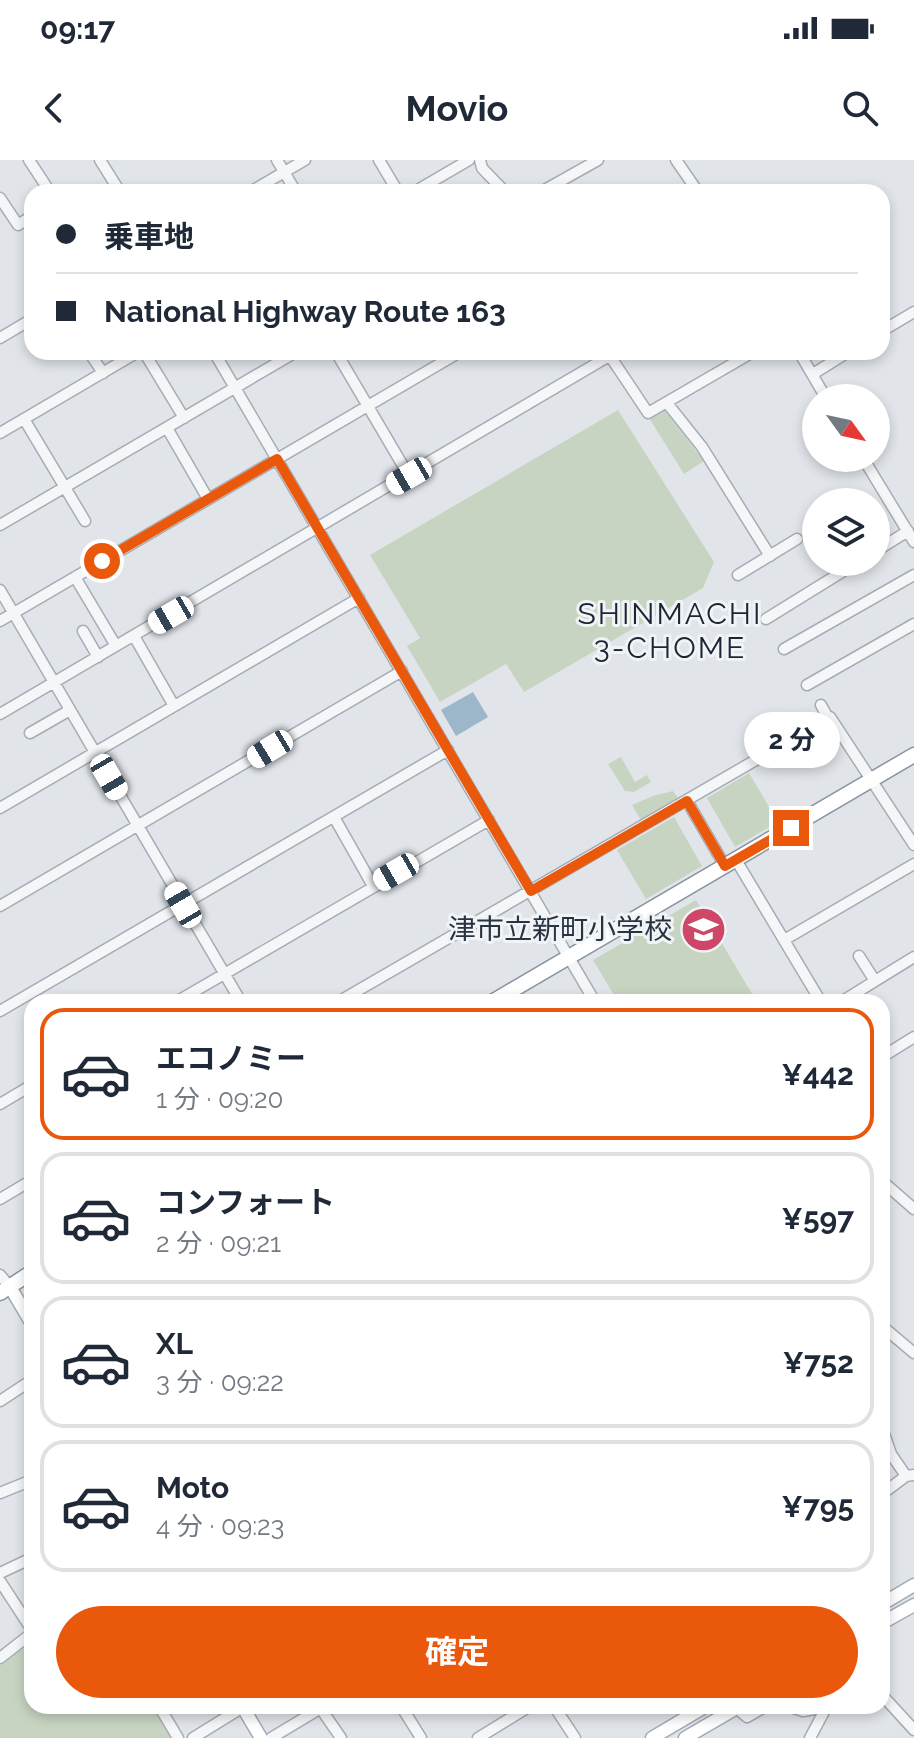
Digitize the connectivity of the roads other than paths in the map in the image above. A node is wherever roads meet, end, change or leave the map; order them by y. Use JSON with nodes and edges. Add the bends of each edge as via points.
{"nodes":[{"id":1,"x":29,"y":160,"type":"edge"},
{"id":2,"x":100,"y":160,"type":"edge"},
{"id":3,"x":277,"y":160,"type":"edge"},
{"id":4,"x":305,"y":160,"type":"edge"},
{"id":5,"x":379,"y":160,"type":"edge"},
{"id":6,"x":469,"y":160,"type":"edge"},
{"id":7,"x":480,"y":160,"type":"edge"},
{"id":8,"x":598,"y":160,"type":"edge"},
{"id":9,"x":676,"y":160,"type":"edge"},
{"id":10,"x":284,"y":172,"type":"junction"},
{"id":11,"x":45,"y":184,"type":"edge"},
{"id":12,"x":115,"y":184,"type":"edge"},
{"id":13,"x":264,"y":184,"type":"edge"},
{"id":14,"x":291,"y":184,"type":"edge"},
{"id":15,"x":393,"y":184,"type":"edge"},
{"id":16,"x":428,"y":184,"type":"edge"},
{"id":17,"x":497,"y":184,"type":"edge"},
{"id":18,"x":555,"y":184,"type":"edge"},
{"id":19,"x":692,"y":184,"type":"edge"},
{"id":20,"x":0,"y":198,"type":"edge"},
{"id":21,"x":24,"y":221,"type":"edge"},
{"id":22,"x":914,"y":312,"type":"edge"},
{"id":23,"x":24,"y":324,"type":"edge"},
{"id":24,"x":890,"y":326,"type":"edge"},
{"id":25,"x":0,"y":338,"type":"edge"},
{"id":26,"x":94,"y":360,"type":"edge"},
{"id":27,"x":127,"y":360,"type":"edge"},
{"id":28,"x":146,"y":360,"type":"edge"},
{"id":29,"x":219,"y":360,"type":"edge"},
{"id":30,"x":282,"y":360,"type":"edge"},
{"id":31,"x":341,"y":360,"type":"edge"},
{"id":32,"x":446,"y":360,"type":"edge"},
{"id":33,"x":600,"y":360,"type":"edge"},
{"id":34,"x":615,"y":360,"type":"edge"},
{"id":35,"x":740,"y":360,"type":"edge"},
{"id":36,"x":804,"y":360,"type":"edge"},
{"id":37,"x":835,"y":360,"type":"edge"},
{"id":38,"x":103,"y":373,"type":"junction"},
{"id":39,"x":813,"y":374,"type":"junction"},
{"id":40,"x":818,"y":384,"type":"edge"},
{"id":41,"x":235,"y":388,"type":"junction"},
{"id":42,"x":667,"y":403,"type":"junction"},
{"id":43,"x":368,"y":406,"type":"junction"},
{"id":44,"x":184,"y":418,"type":"junction"},
{"id":45,"x":24,"y":419,"type":"junction"},
{"id":46,"x":167,"y":428,"type":"junction"},
{"id":47,"x":0,"y":433,"type":"edge"},
{"id":48,"x":277,"y":459,"type":"junction"},
{"id":49,"x":872,"y":472,"type":"edge"},
{"id":50,"x":409,"y":476,"type":"junction"},
{"id":51,"x":65,"y":487,"type":"junction"},
{"id":52,"x":208,"y":499,"type":"junction"},
{"id":53,"x":85,"y":521,"type":"dead end"},
{"id":54,"x":0,"y":525,"type":"edge"},
{"id":55,"x":319,"y":529,"type":"junction"},
{"id":56,"x":908,"y":531,"type":"junction"},
{"id":57,"x":797,"y":539,"type":"dead end"},
{"id":58,"x":890,"y":542,"type":"edge"},
{"id":59,"x":914,"y":542,"type":"edge"},
{"id":60,"x":770,"y":556,"type":"junction"},
{"id":61,"x":738,"y":575,"type":"dead end"},
{"id":62,"x":914,"y":575,"type":"edge"},
{"id":63,"x":835,"y":576,"type":"edge"},
{"id":64,"x":75,"y":577,"type":"junction"},
{"id":65,"x":0,"y":590,"type":"edge"},
{"id":66,"x":359,"y":598,"type":"junction"},
{"id":67,"x":13,"y":613,"type":"junction"},
{"id":68,"x":766,"y":619,"type":"dead end"},
{"id":69,"x":0,"y":621,"type":"edge"},
{"id":70,"x":914,"y":624,"type":"edge"},
{"id":71,"x":83,"y":631,"type":"dead end"},
{"id":72,"x":134,"y":636,"type":"junction"},
{"id":73,"x":116,"y":646,"type":"junction"},
{"id":74,"x":784,"y":649,"type":"dead end"},
{"id":75,"x":98,"y":657,"type":"junction"},
{"id":76,"x":402,"y":671,"type":"junction"},
{"id":77,"x":54,"y":682,"type":"junction"},
{"id":78,"x":807,"y":685,"type":"dead end"},
{"id":79,"x":821,"y":705,"type":"dead end"},
{"id":80,"x":174,"y":706,"type":"junction"},
{"id":81,"x":70,"y":710,"type":"junction"},
{"id":82,"x":0,"y":714,"type":"edge"},
{"id":83,"x":828,"y":718,"type":"junction"},
{"id":84,"x":30,"y":733,"type":"dead end"},
{"id":85,"x":448,"y":750,"type":"junction"},
{"id":86,"x":95,"y":752,"type":"junction"},
{"id":87,"x":914,"y":755,"type":"edge"},
{"id":88,"x":872,"y":779,"type":"junction"},
{"id":89,"x":687,"y":801,"type":"junction"},
{"id":90,"x":0,"y":808,"type":"edge"},
{"id":91,"x":334,"y":817,"type":"junction"},
{"id":92,"x":489,"y":820,"type":"junction"},
{"id":93,"x":138,"y":826,"type":"junction"},
{"id":94,"x":914,"y":845,"type":"edge"},
{"id":95,"x":731,"y":863,"type":"junction"},
{"id":96,"x":914,"y":864,"type":"edge"},
{"id":97,"x":373,"y":886,"type":"junction"},
{"id":98,"x":531,"y":891,"type":"junction"},
{"id":99,"x":183,"y":905,"type":"junction"},
{"id":100,"x":0,"y":906,"type":"edge"},
{"id":101,"x":784,"y":940,"type":"junction"},
{"id":102,"x":859,"y":956,"type":"dead end"},
{"id":103,"x":567,"y":957,"type":"junction"},
{"id":104,"x":914,"y":957,"type":"edge"},
{"id":105,"x":224,"y":974,"type":"junction"},
{"id":106,"x":875,"y":981,"type":"junction"},
{"id":107,"x":29,"y":994,"type":"edge"},
{"id":108,"x":190,"y":994,"type":"edge"},
{"id":109,"x":236,"y":994,"type":"edge"},
{"id":110,"x":352,"y":994,"type":"edge"},
{"id":111,"x":505,"y":994,"type":"edge"},
{"id":112,"x":590,"y":994,"type":"edge"},
{"id":113,"x":816,"y":994,"type":"edge"},
{"id":114,"x":854,"y":994,"type":"edge"},
{"id":115,"x":24,"y":997,"type":"edge"},
{"id":116,"x":0,"y":1011,"type":"edge"},
{"id":117,"x":914,"y":1037,"type":"edge"},
{"id":118,"x":890,"y":1052,"type":"edge"},
{"id":119,"x":24,"y":1090,"type":"edge"},
{"id":120,"x":0,"y":1104,"type":"edge"},
{"id":121,"x":24,"y":1185,"type":"edge"},
{"id":122,"x":890,"y":1188,"type":"edge"},
{"id":123,"x":0,"y":1199,"type":"edge"},
{"id":124,"x":914,"y":1209,"type":"edge"},
{"id":125,"x":24,"y":1276,"type":"edge"},
{"id":126,"x":3,"y":1285,"type":"edge"},
{"id":127,"x":24,"y":1313,"type":"edge"},
{"id":128,"x":890,"y":1333,"type":"edge"},
{"id":129,"x":914,"y":1353,"type":"edge"},
{"id":130,"x":24,"y":1385,"type":"edge"},
{"id":131,"x":0,"y":1401,"type":"edge"},
{"id":132,"x":890,"y":1451,"type":"edge"},
{"id":133,"x":910,"y":1475,"type":"edge"},
{"id":134,"x":24,"y":1483,"type":"edge"},
{"id":135,"x":890,"y":1489,"type":"edge"},
{"id":136,"x":0,"y":1493,"type":"edge"},
{"id":137,"x":24,"y":1562,"type":"edge"},
{"id":138,"x":0,"y":1573,"type":"edge"},
{"id":139,"x":0,"y":1581,"type":"edge"},
{"id":140,"x":914,"y":1585,"type":"edge"},
{"id":141,"x":890,"y":1599,"type":"edge"},
{"id":142,"x":914,"y":1605,"type":"edge"},
{"id":143,"x":890,"y":1618,"type":"edge"},
{"id":144,"x":24,"y":1619,"type":"edge"},
{"id":145,"x":24,"y":1638,"type":"edge"},
{"id":146,"x":0,"y":1658,"type":"edge"},
{"id":147,"x":890,"y":1704,"type":"edge"},
{"id":148,"x":164,"y":1714,"type":"edge"},
{"id":149,"x":230,"y":1714,"type":"edge"},
{"id":150,"x":247,"y":1714,"type":"edge"},
{"id":151,"x":309,"y":1714,"type":"edge"},
{"id":152,"x":325,"y":1714,"type":"edge"},
{"id":153,"x":406,"y":1714,"type":"edge"},
{"id":154,"x":517,"y":1714,"type":"edge"},
{"id":155,"x":559,"y":1714,"type":"edge"},
{"id":156,"x":692,"y":1714,"type":"edge"},
{"id":157,"x":724,"y":1714,"type":"edge"},
{"id":158,"x":823,"y":1714,"type":"edge"},
{"id":159,"x":914,"y":1730,"type":"edge"},
{"id":160,"x":178,"y":1738,"type":"edge"},
{"id":161,"x":193,"y":1738,"type":"edge"},
{"id":162,"x":261,"y":1738,"type":"edge"},
{"id":163,"x":271,"y":1738,"type":"edge"},
{"id":164,"x":341,"y":1738,"type":"edge"},
{"id":165,"x":421,"y":1738,"type":"edge"},
{"id":166,"x":478,"y":1738,"type":"edge"},
{"id":167,"x":575,"y":1738,"type":"edge"},
{"id":168,"x":652,"y":1738,"type":"edge"},
{"id":169,"x":685,"y":1738,"type":"edge"},
{"id":170,"x":810,"y":1738,"type":"edge"}],
"edges":[{"from":1,"to":11,"type":"street"},
{"from":2,"to":12,"type":"street"},
{"from":3,"to":10,"type":"street"},
{"from":4,"to":10,"type":"street"},
{"from":5,"to":15,"type":"street"},
{"from":6,"to":16,"type":"street"},
{"from":7,"to":17,"type":"street"},
{"from":8,"to":18,"type":"street"},
{"from":9,"to":19,"type":"street"},
{"from":10,"to":13,"type":"street"},
{"from":10,"to":14,"type":"street"},
{"from":20,"to":21,"type":"street","via":[[18,225]]},
{"from":22,"to":24,"type":"street"},
{"from":23,"to":25,"type":"street"},
{"from":26,"to":38,"type":"street"},
{"from":27,"to":38,"type":"street"},
{"from":28,"to":44,"type":"street"},
{"from":29,"to":41,"type":"street"},
{"from":30,"to":41,"type":"street"},
{"from":31,"to":43,"type":"street"},
{"from":32,"to":43,"type":"street"},
{"from":33,"to":50,"type":"street"},
{"from":34,"to":42,"type":"street","via":[[648,413]]},
{"from":35,"to":42,"type":"street"},
{"from":36,"to":39,"type":"street"},
{"from":37,"to":39,"type":"street"},
{"from":38,"to":45,"type":"street"},
{"from":39,"to":40,"type":"street"},
{"from":41,"to":44,"type":"street"},
{"from":41,"to":48,"type":"street"},
{"from":42,"to":60,"type":"street","via":[[702,447]]},
{"from":43,"to":48,"type":"street"},
{"from":43,"to":50,"type":"street"},
{"from":44,"to":46,"type":"street"},
{"from":45,"to":47,"type":"street"},
{"from":45,"to":51,"type":"street"},
{"from":46,"to":51,"type":"street"},
{"from":46,"to":52,"type":"street"},
{"from":48,"to":52,"type":"street"},
{"from":48,"to":55,"type":"street"},
{"from":49,"to":56,"type":"street"},
{"from":50,"to":55,"type":"street"},
{"from":51,"to":53,"type":"street"},
{"from":51,"to":54,"type":"street"},
{"from":52,"to":64,"type":"street"},
{"from":55,"to":66,"type":"street"},
{"from":55,"to":72,"type":"street"},
{"from":56,"to":58,"type":"street"},
{"from":56,"to":59,"type":"street"},
{"from":57,"to":60,"type":"street"},
{"from":60,"to":61,"type":"street"},
{"from":62,"to":74,"type":"street"},
{"from":63,"to":68,"type":"street"},
{"from":64,"to":67,"type":"street"},
{"from":64,"to":73,"type":"street"},
{"from":65,"to":67,"type":"street"},
{"from":66,"to":76,"type":"street"},
{"from":66,"to":80,"type":"street"},
{"from":67,"to":69,"type":"street"},
{"from":67,"to":77,"type":"street"},
{"from":70,"to":78,"type":"street"},
{"from":71,"to":75,"type":"street"},
{"from":72,"to":73,"type":"street"},
{"from":72,"to":80,"type":"street"},
{"from":73,"to":75,"type":"street"},
{"from":75,"to":77,"type":"street"},
{"from":76,"to":85,"type":"street"},
{"from":76,"to":93,"type":"street"},
{"from":77,"to":81,"type":"street"},
{"from":77,"to":82,"type":"street"},
{"from":79,"to":83,"type":"street"},
{"from":80,"to":86,"type":"street"},
{"from":81,"to":84,"type":"street"},
{"from":81,"to":86,"type":"street"},
{"from":83,"to":88,"type":"street"},
{"from":83,"to":89,"type":"street"},
{"from":85,"to":91,"type":"street"},
{"from":85,"to":92,"type":"street"},
{"from":86,"to":90,"type":"street"},
{"from":86,"to":93,"type":"street"},
{"from":87,"to":88,"type":"highway"},
{"from":88,"to":94,"type":"street"},
{"from":88,"to":95,"type":"highway"},
{"from":89,"to":95,"type":"street"},
{"from":89,"to":98,"type":"street"},
{"from":91,"to":97,"type":"street"},
{"from":91,"to":99,"type":"street"},
{"from":92,"to":97,"type":"street"},
{"from":92,"to":98,"type":"street"},
{"from":93,"to":99,"type":"street"},
{"from":93,"to":100,"type":"street"},
{"from":95,"to":101,"type":"street"},
{"from":95,"to":103,"type":"highway"},
{"from":96,"to":101,"type":"street"},
{"from":97,"to":105,"type":"street"},
{"from":98,"to":103,"type":"street"},
{"from":98,"to":110,"type":"street"},
{"from":99,"to":105,"type":"street"},
{"from":99,"to":107,"type":"street"},
{"from":101,"to":113,"type":"street"},
{"from":102,"to":106,"type":"street"},
{"from":103,"to":111,"type":"highway"},
{"from":103,"to":112,"type":"street"},
{"from":104,"to":106,"type":"street"},
{"from":105,"to":108,"type":"street"},
{"from":105,"to":109,"type":"street"},
{"from":106,"to":114,"type":"street"},
{"from":115,"to":116,"type":"street"},
{"from":117,"to":118,"type":"street"},
{"from":119,"to":120,"type":"street"},
{"from":121,"to":123,"type":"street"},
{"from":122,"to":124,"type":"street"},
{"from":125,"to":126,"type":"highway"},
{"from":126,"to":127,"type":"main road"},
{"from":128,"to":129,"type":"street"},
{"from":130,"to":131,"type":"street"},
{"from":132,"to":133,"type":"street"},
{"from":133,"to":135,"type":"street"},
{"from":134,"to":136,"type":"street"},
{"from":137,"to":138,"type":"street"},
{"from":139,"to":144,"type":"street"},
{"from":140,"to":141,"type":"main road"},
{"from":142,"to":143,"type":"main road"},
{"from":145,"to":146,"type":"street"},
{"from":147,"to":159,"type":"street"},
{"from":148,"to":160,"type":"street"},
{"from":149,"to":161,"type":"street"},
{"from":150,"to":162,"type":"main road"},
{"from":151,"to":163,"type":"street"},
{"from":152,"to":164,"type":"street"},
{"from":153,"to":165,"type":"street"},
{"from":154,"to":166,"type":"street"},
{"from":155,"to":167,"type":"street"},
{"from":156,"to":168,"type":"main road"},
{"from":157,"to":169,"type":"main road"},
{"from":158,"to":170,"type":"street"}]}
